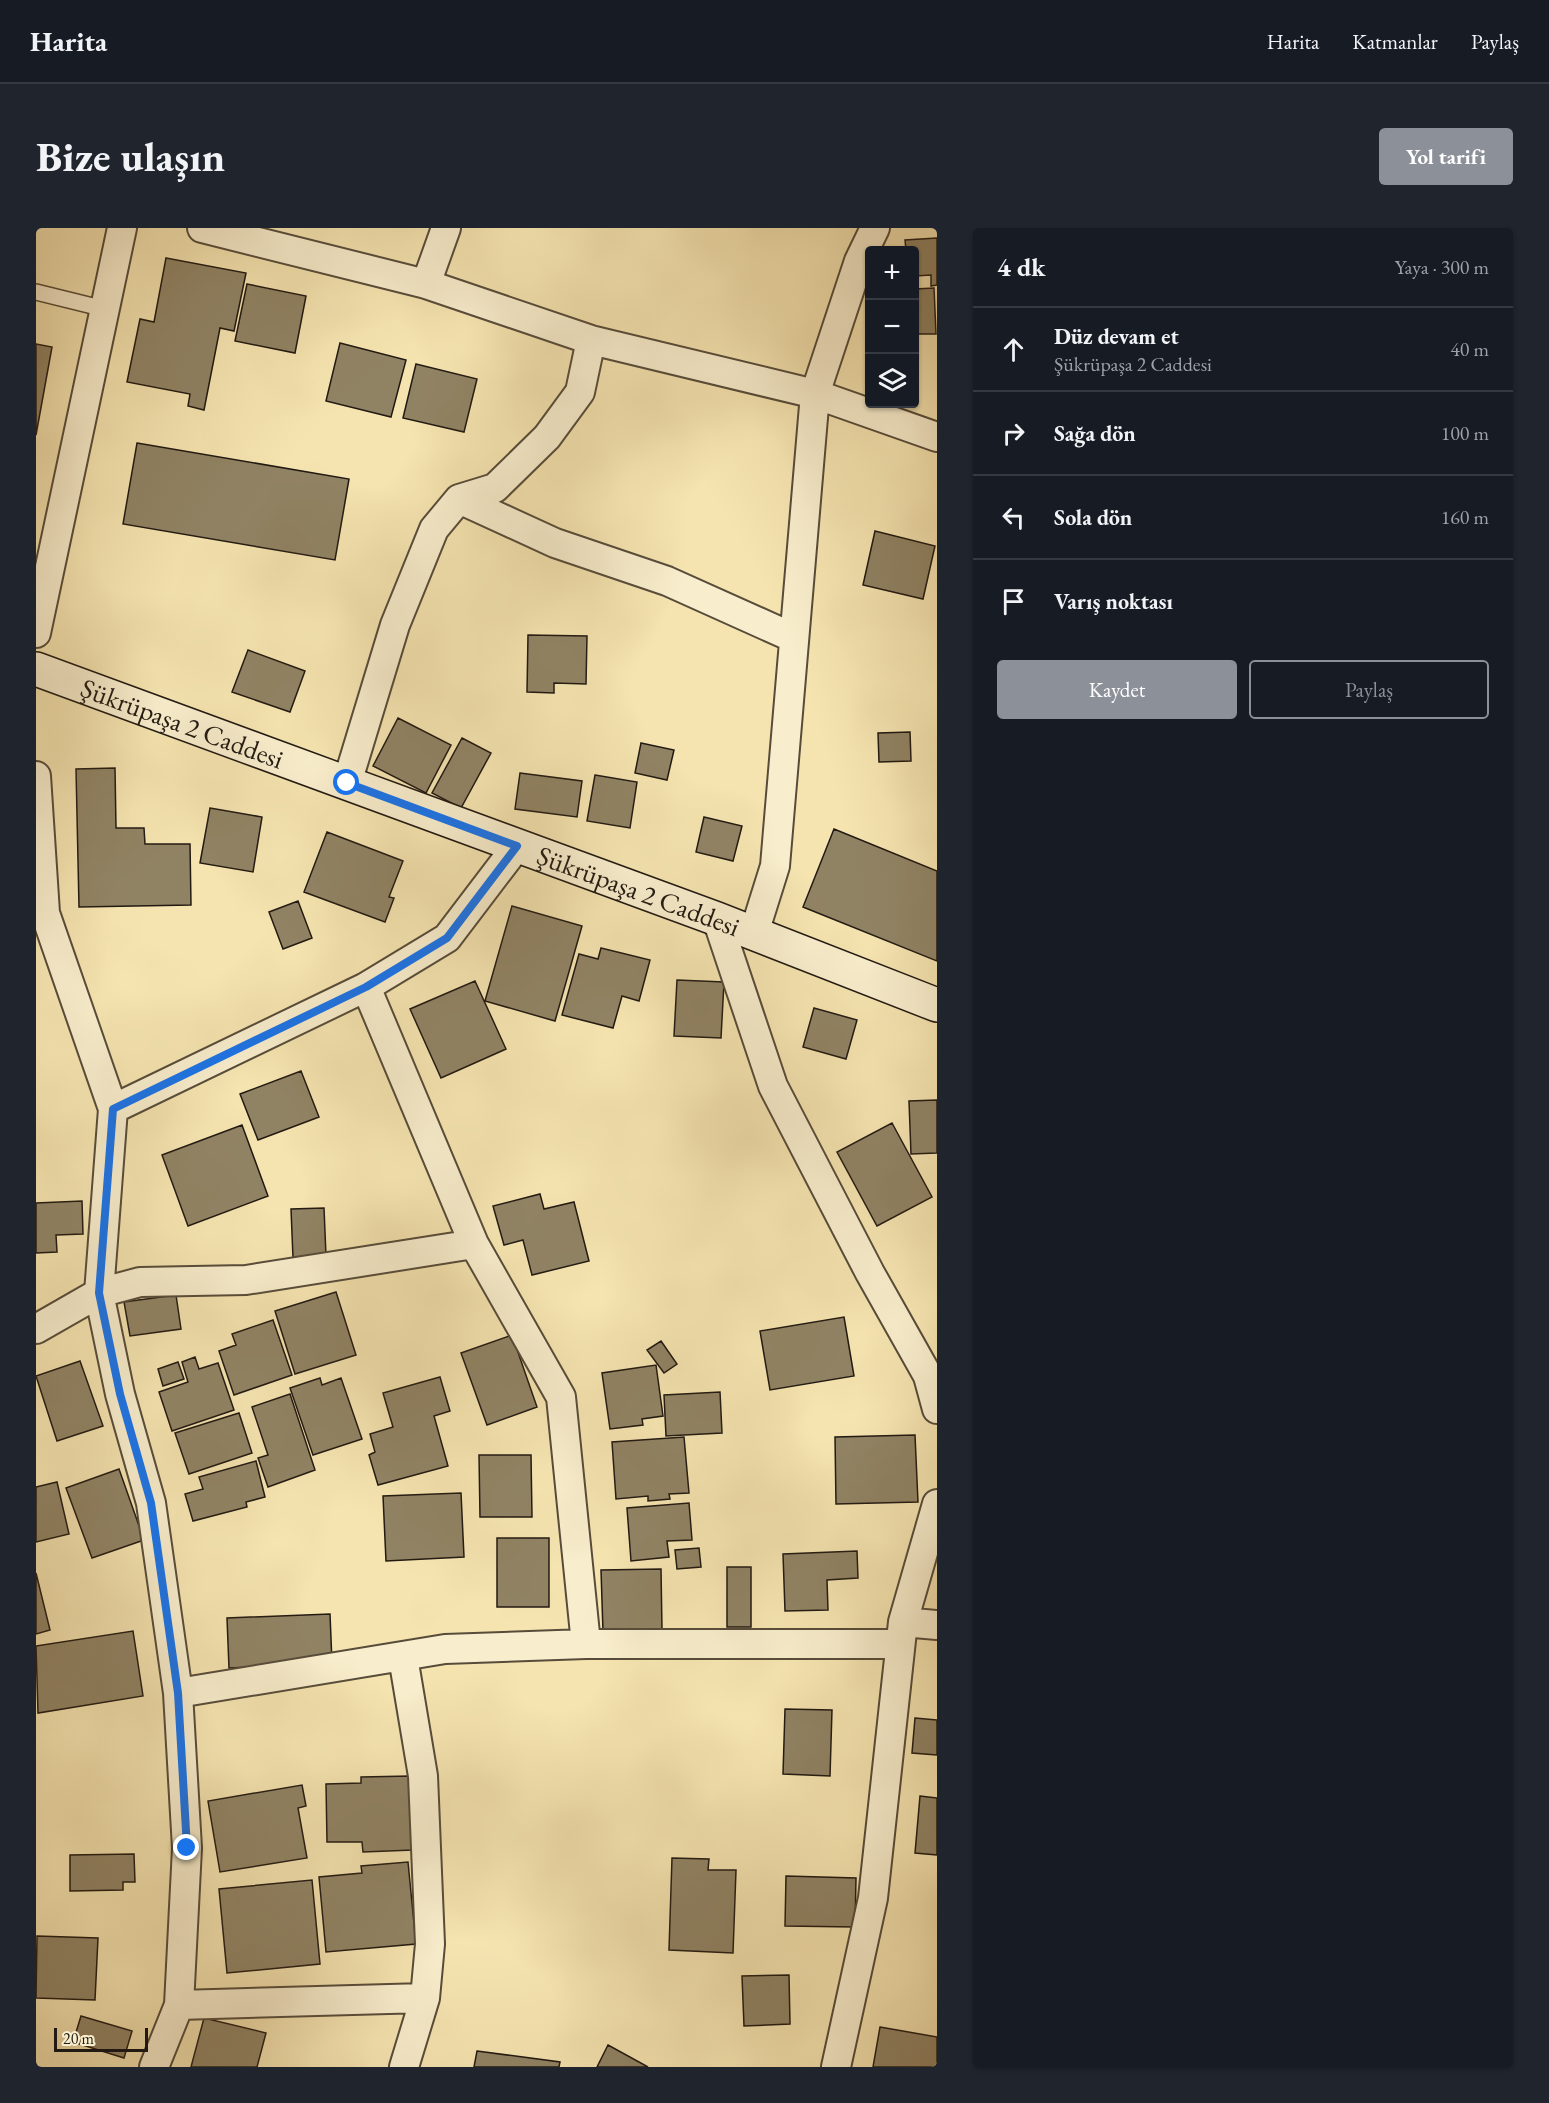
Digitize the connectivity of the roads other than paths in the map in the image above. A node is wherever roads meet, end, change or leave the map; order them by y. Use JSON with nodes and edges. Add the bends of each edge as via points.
{"nodes":[{"id":1,"x":122,"y":228,"type":"edge"},
{"id":2,"x":202,"y":228,"type":"edge"},
{"id":3,"x":446,"y":228,"type":"edge"},
{"id":4,"x":875,"y":228,"type":"edge"},
{"id":5,"x":426,"y":284,"type":"junction"},
{"id":6,"x":36,"y":292,"type":"edge"},
{"id":7,"x":105,"y":309,"type":"junction"},
{"id":8,"x":591,"y":340,"type":"junction"},
{"id":9,"x":815,"y":394,"type":"junction"},
{"id":10,"x":937,"y":437,"type":"edge"},
{"id":11,"x":459,"y":499,"type":"junction"},
{"id":12,"x":36,"y":633,"type":"edge"},
{"id":13,"x":794,"y":638,"type":"junction"},
{"id":14,"x":36,"y":669,"type":"edge"},
{"id":15,"x":36,"y":776,"type":"edge"},
{"id":16,"x":347,"y":783,"type":"junction"},
{"id":17,"x":517,"y":846,"type":"junction"},
{"id":18,"x":717,"y":919,"type":"junction"},
{"id":19,"x":754,"y":933,"type":"junction"},
{"id":20,"x":366,"y":987,"type":"junction"},
{"id":21,"x":937,"y":1005,"type":"edge"},
{"id":22,"x":113,"y":1109,"type":"junction"},
{"id":23,"x":474,"y":1244,"type":"junction"},
{"id":24,"x":99,"y":1293,"type":"junction"},
{"id":25,"x":36,"y":1329,"type":"edge"},
{"id":26,"x":937,"y":1409,"type":"edge"},
{"id":27,"x":937,"y":1504,"type":"edge"},
{"id":28,"x":937,"y":1625,"type":"edge"},
{"id":29,"x":902,"y":1633,"type":"junction"},
{"id":30,"x":586,"y":1644,"type":"junction"},
{"id":31,"x":403,"y":1657,"type":"junction"},
{"id":32,"x":178,"y":1693,"type":"junction"},
{"id":33,"x":425,"y":1998,"type":"junction"},
{"id":34,"x":179,"y":2004,"type":"junction"},
{"id":35,"x":154,"y":2067,"type":"edge"},
{"id":36,"x":404,"y":2067,"type":"edge"},
{"id":37,"x":836,"y":2067,"type":"edge"}],
"edges":[{"from":1,"to":7,"type":"street"},
{"from":2,"to":5,"type":"street"},
{"from":3,"to":5,"type":"street"},
{"from":4,"to":9,"type":"street","via":[[859,261]]},
{"from":5,"to":8,"type":"street"},
{"from":6,"to":7,"type":"lane"},
{"from":7,"to":12,"type":"street"},
{"from":8,"to":9,"type":"street"},
{"from":8,"to":11,"type":"street","via":[[580,392],[547,437],[495,488]]},
{"from":9,"to":10,"type":"street"},
{"from":9,"to":13,"type":"street"},
{"from":11,"to":13,"type":"street","via":[[555,543],[667,581]]},
{"from":11,"to":16,"type":"street","via":[[434,529],[395,625]]},
{"from":13,"to":19,"type":"street","via":[[775,866]]},
{"from":14,"to":16,"type":"main road","name":"Şükrüpaşa 2 Caddesi"},
{"from":15,"to":22,"type":"street","via":[[45,914]]},
{"from":16,"to":17,"type":"main road","name":"Şükrüpaşa 2 Caddesi"},
{"from":17,"to":18,"type":"main road","name":"Şükrüpaşa 2 Caddesi"},
{"from":17,"to":20,"type":"street","via":[[447,938]]},
{"from":18,"to":19,"type":"main road","name":"Şükrüpaşa 2 Caddesi"},
{"from":18,"to":26,"type":"street","via":[[774,1086],[870,1274],[928,1376]]},
{"from":19,"to":21,"type":"main road","name":"Şükrüpaşa 2 Caddesi"},
{"from":20,"to":22,"type":"street"},
{"from":20,"to":23,"type":"street"},
{"from":22,"to":24,"type":"street"},
{"from":23,"to":24,"type":"street","via":[[246,1280],[140,1282]]},
{"from":23,"to":30,"type":"street","via":[[561,1397]]},
{"from":24,"to":25,"type":"street"},
{"from":24,"to":32,"type":"street","via":[[120,1394],[151,1503]]},
{"from":27,"to":29,"type":"street"},
{"from":28,"to":29,"type":"street"},
{"from":29,"to":30,"type":"street"},
{"from":29,"to":37,"type":"street","via":[[873,1898]]},
{"from":30,"to":31,"type":"street","via":[[445,1649]]},
{"from":31,"to":32,"type":"street"},
{"from":31,"to":33,"type":"street","via":[[423,1776],[430,1944]]},
{"from":32,"to":34,"type":"street","via":[[187,1848]]},
{"from":33,"to":34,"type":"street"},
{"from":33,"to":36,"type":"street"},
{"from":34,"to":35,"type":"street"}]}
